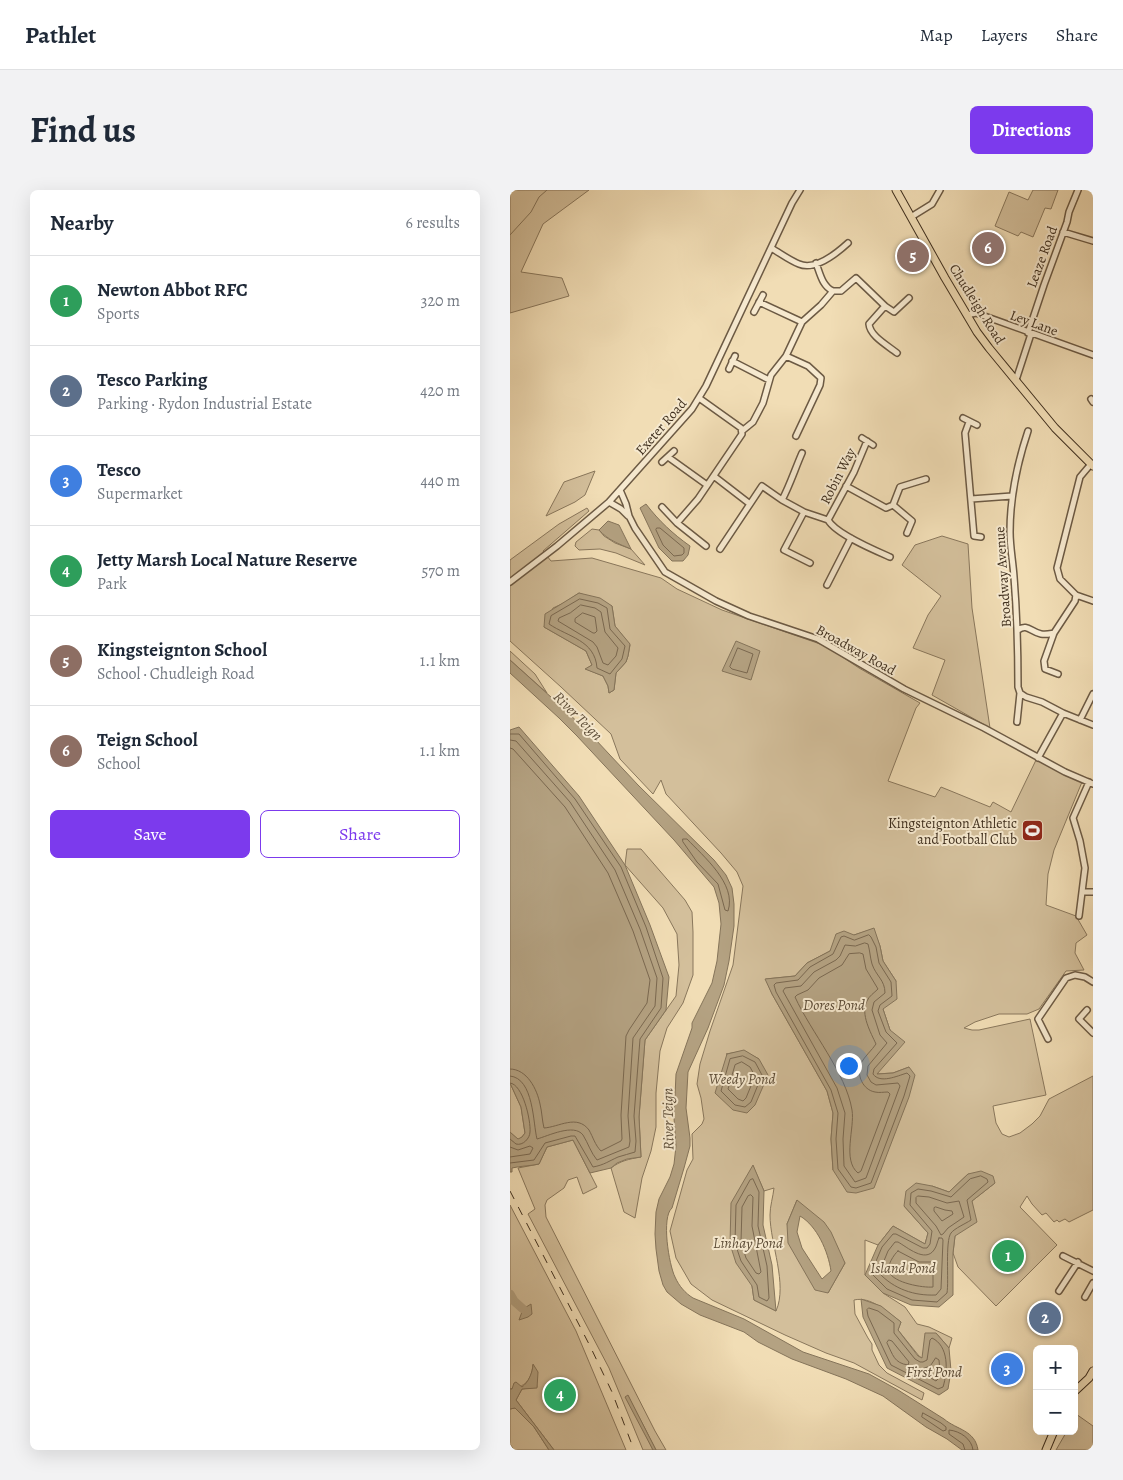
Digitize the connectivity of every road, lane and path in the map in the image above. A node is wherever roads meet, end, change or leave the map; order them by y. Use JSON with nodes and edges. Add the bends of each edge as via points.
{"nodes":[{"id":1,"x":800,"y":190,"type":"edge"},
{"id":2,"x":896,"y":190,"type":"edge"},
{"id":3,"x":940,"y":190,"type":"edge"},
{"id":4,"x":1078,"y":190,"type":"edge"},
{"id":5,"x":911,"y":216,"type":"junction"},
{"id":6,"x":1063,"y":232,"type":"junction"},
{"id":7,"x":1093,"y":241,"type":"edge"},
{"id":8,"x":848,"y":243,"type":"dead end"},
{"id":9,"x":771,"y":248,"type":"junction"},
{"id":10,"x":816,"y":263,"type":"junction"},
{"id":11,"x":833,"y":291,"type":"junction"},
{"id":12,"x":763,"y":295,"type":"dead end"},
{"id":13,"x":909,"y":298,"type":"dead end"},
{"id":14,"x":759,"y":302,"type":"junction"},
{"id":15,"x":885,"y":306,"type":"junction"},
{"id":16,"x":754,"y":312,"type":"dead end"},
{"id":17,"x":967,"y":315,"type":"junction"},
{"id":18,"x":802,"y":322,"type":"junction"},
{"id":19,"x":1030,"y":333,"type":"junction"},
{"id":20,"x":897,"y":353,"type":"dead end"},
{"id":21,"x":786,"y":356,"type":"junction"},
{"id":22,"x":1093,"y":356,"type":"edge"},
{"id":23,"x":729,"y":369,"type":"dead end"},
{"id":24,"x":769,"y":380,"type":"junction"},
{"id":25,"x":1016,"y":380,"type":"junction"},
{"id":26,"x":699,"y":398,"type":"junction"},
{"id":27,"x":963,"y":418,"type":"dead end"},
{"id":28,"x":969,"y":422,"type":"junction"},
{"id":29,"x":977,"y":425,"type":"dead end"},
{"id":30,"x":742,"y":431,"type":"junction"},
{"id":31,"x":1028,"y":431,"type":"dead end"},
{"id":32,"x":796,"y":436,"type":"dead end"},
{"id":33,"x":867,"y":441,"type":"dead end"},
{"id":34,"x":674,"y":451,"type":"dead end"},
{"id":35,"x":802,"y":453,"type":"dead end"},
{"id":36,"x":668,"y":456,"type":"junction"},
{"id":37,"x":662,"y":462,"type":"dead end"},
{"id":38,"x":1092,"y":465,"type":"edge"},
{"id":39,"x":714,"y":477,"type":"junction"},
{"id":40,"x":926,"y":479,"type":"dead end"},
{"id":41,"x":707,"y":485,"type":"junction"},
{"id":42,"x":846,"y":486,"type":"junction"},
{"id":43,"x":620,"y":490,"type":"junction"},
{"id":44,"x":1012,"y":496,"type":"junction"},
{"id":45,"x":971,"y":499,"type":"junction"},
{"id":46,"x":782,"y":500,"type":"junction"},
{"id":47,"x":609,"y":502,"type":"junction"},
{"id":48,"x":750,"y":504,"type":"junction"},
{"id":49,"x":893,"y":505,"type":"junction"},
{"id":50,"x":662,"y":507,"type":"dead end"},
{"id":51,"x":804,"y":512,"type":"junction"},
{"id":52,"x":629,"y":516,"type":"junction"},
{"id":53,"x":828,"y":520,"type":"junction"},
{"id":54,"x":677,"y":523,"type":"junction"},
{"id":55,"x":907,"y":533,"type":"dead end"},
{"id":56,"x":981,"y":537,"type":"dead end"},
{"id":57,"x":851,"y":538,"type":"junction"},
{"id":58,"x":706,"y":546,"type":"dead end"},
{"id":59,"x":720,"y":548,"type":"dead end"},
{"id":60,"x":890,"y":557,"type":"dead end"},
{"id":61,"x":810,"y":563,"type":"dead end"},
{"id":62,"x":510,"y":582,"type":"edge"},
{"id":63,"x":827,"y":585,"type":"dead end"},
{"id":64,"x":1076,"y":595,"type":"junction"},
{"id":65,"x":1093,"y":601,"type":"edge"},
{"id":66,"x":1018,"y":630,"type":"junction"},
{"id":67,"x":1054,"y":633,"type":"junction"},
{"id":68,"x":1058,"y":674,"type":"dead end"},
{"id":69,"x":1020,"y":692,"type":"junction"},
{"id":70,"x":1093,"y":694,"type":"edge"},
{"id":71,"x":1063,"y":713,"type":"junction"},
{"id":72,"x":1080,"y":720,"type":"junction"},
{"id":73,"x":1017,"y":722,"type":"dead end"},
{"id":74,"x":1093,"y":725,"type":"edge"},
{"id":75,"x":1038,"y":758,"type":"junction"},
{"id":76,"x":1091,"y":783,"type":"edge"},
{"id":77,"x":1083,"y":892,"type":"junction"},
{"id":78,"x":1093,"y":892,"type":"edge"},
{"id":79,"x":1080,"y":916,"type":"dead end"},
{"id":80,"x":1093,"y":982,"type":"edge"},
{"id":81,"x":1087,"y":1010,"type":"dead end"},
{"id":82,"x":1093,"y":1033,"type":"edge"},
{"id":83,"x":1048,"y":1039,"type":"dead end"},
{"id":84,"x":1063,"y":1256,"type":"dead end"},
{"id":85,"x":1078,"y":1262,"type":"junction"},
{"id":86,"x":1093,"y":1271,"type":"edge"},
{"id":87,"x":1093,"y":1283,"type":"edge"},
{"id":88,"x":1059,"y":1291,"type":"dead end"},
{"id":89,"x":1085,"y":1297,"type":"dead end"},
{"id":90,"x":1093,"y":1371,"type":"edge"},
{"id":91,"x":1078,"y":1390,"type":"edge"},
{"id":92,"x":1052,"y":1435,"type":"edge"},
{"id":93,"x":1046,"y":1450,"type":"edge"}],
"edges":[{"from":1,"to":9,"type":"street","name":"Exeter Road"},
{"from":2,"to":5,"type":"main road","name":"Chudleigh Road"},
{"from":3,"to":5,"type":"street","via":[[932,204]]},
{"from":4,"to":6,"type":"street","name":"Leaze Road"},
{"from":5,"to":17,"type":"main road","name":"Chudleigh Road"},
{"from":6,"to":7,"type":"street"},
{"from":6,"to":19,"type":"street","name":"Leaze Road"},
{"from":8,"to":10,"type":"street"},
{"from":9,"to":10,"type":"street","via":[[801,265]]},
{"from":9,"to":26,"type":"street","name":"Exeter Road"},
{"from":10,"to":11,"type":"street","via":[[822,278]]},
{"from":11,"to":15,"type":"street","via":[[841,291],[856,278]]},
{"from":11,"to":18,"type":"street"},
{"from":12,"to":14,"type":"street"},
{"from":13,"to":15,"type":"street","via":[[894,312]]},
{"from":14,"to":16,"type":"street"},
{"from":14,"to":18,"type":"street"},
{"from":15,"to":20,"type":"street","via":[[868,324],[872,333]]},
{"from":17,"to":19,"type":"street","name":"Ley Lane","via":[[976,313]]},
{"from":17,"to":25,"type":"main road","name":"Chudleigh Road"},
{"from":18,"to":21,"type":"street"},
{"from":19,"to":22,"type":"street","name":"Ley Lane"},
{"from":19,"to":25,"type":"street","name":"Leaze Road"},
{"from":21,"to":24,"type":"street"},
{"from":21,"to":32,"type":"street","via":[[808,366],[821,378]]},
{"from":23,"to":24,"type":"street","via":[[734,359]]},
{"from":24,"to":30,"type":"street","via":[[763,403],[753,422]]},
{"from":25,"to":38,"type":"main road","name":"Chudleigh Road","via":[[1055,428]]},
{"from":26,"to":30,"type":"street"},
{"from":26,"to":43,"type":"street","name":"Exeter Road","via":[[674,431]]},
{"from":27,"to":28,"type":"street"},
{"from":28,"to":29,"type":"street"},
{"from":28,"to":45,"type":"street","via":[[965,433]]},
{"from":30,"to":39,"type":"street"},
{"from":31,"to":44,"type":"street","name":"Broadway Avenue"},
{"from":33,"to":42,"type":"street","name":"Robin Way"},
{"from":34,"to":36,"type":"street"},
{"from":35,"to":46,"type":"street"},
{"from":36,"to":37,"type":"street"},
{"from":36,"to":41,"type":"street"},
{"from":38,"to":64,"type":"street","via":[[1080,477],[1057,568],[1060,578]]},
{"from":39,"to":41,"type":"street"},
{"from":39,"to":48,"type":"street"},
{"from":40,"to":49,"type":"street","via":[[900,487]]},
{"from":41,"to":54,"type":"street"},
{"from":42,"to":49,"type":"street","via":[[886,508]]},
{"from":42,"to":53,"type":"street","name":"Robin Way"},
{"from":43,"to":47,"type":"street","name":"Exeter Road"},
{"from":43,"to":52,"type":"street","name":"Broadway Road"},
{"from":44,"to":45,"type":"street"},
{"from":44,"to":66,"type":"street","name":"Broadway Avenue","via":[[1010,533]]},
{"from":45,"to":56,"type":"street","via":[[974,536]]},
{"from":46,"to":48,"type":"street","name":"Robin Way","via":[[762,486]]},
{"from":46,"to":51,"type":"street","name":"Robin Way"},
{"from":47,"to":52,"type":"street","name":"Broadway Road"},
{"from":47,"to":62,"type":"street","name":"Exeter Road"},
{"from":48,"to":59,"type":"street","name":"Robin Way"},
{"from":49,"to":55,"type":"street","via":[[912,521]]},
{"from":50,"to":54,"type":"street"},
{"from":51,"to":53,"type":"street","name":"Robin Way"},
{"from":51,"to":61,"type":"street","via":[[784,550]]},
{"from":52,"to":75,"type":"street","name":"Broadway Road","via":[[665,572],[692,588],[749,616],[818,639],[904,689]]},
{"from":53,"to":57,"type":"street","name":"Robin Way","via":[[831,526]]},
{"from":54,"to":58,"type":"street"},
{"from":57,"to":60,"type":"street"},
{"from":57,"to":63,"type":"street"},
{"from":64,"to":65,"type":"street"},
{"from":64,"to":67,"type":"street"},
{"from":66,"to":67,"type":"street","via":[[1027,627],[1041,634]]},
{"from":66,"to":69,"type":"street","name":"Broadway Avenue"},
{"from":67,"to":68,"type":"street","via":[[1044,661],[1045,668]]},
{"from":69,"to":71,"type":"street"},
{"from":69,"to":73,"type":"street","name":"Broadway Avenue"},
{"from":70,"to":72,"type":"street"},
{"from":71,"to":72,"type":"street"},
{"from":71,"to":75,"type":"street"},
{"from":72,"to":74,"type":"street"},
{"from":75,"to":76,"type":"street","name":"Broadway Road"},
{"from":76,"to":77,"type":"street","via":[[1074,818],[1084,856]]},
{"from":77,"to":78,"type":"street"},
{"from":77,"to":79,"type":"street"},
{"from":80,"to":83,"type":"street","via":[[1075,975],[1066,978],[1038,1019]]},
{"from":81,"to":82,"type":"street","via":[[1079,1019]]},
{"from":84,"to":85,"type":"street"},
{"from":85,"to":86,"type":"street"},
{"from":85,"to":88,"type":"street"},
{"from":87,"to":89,"type":"street"},
{"from":90,"to":91,"type":"main road"},
{"from":92,"to":93,"type":"main road"}]}
